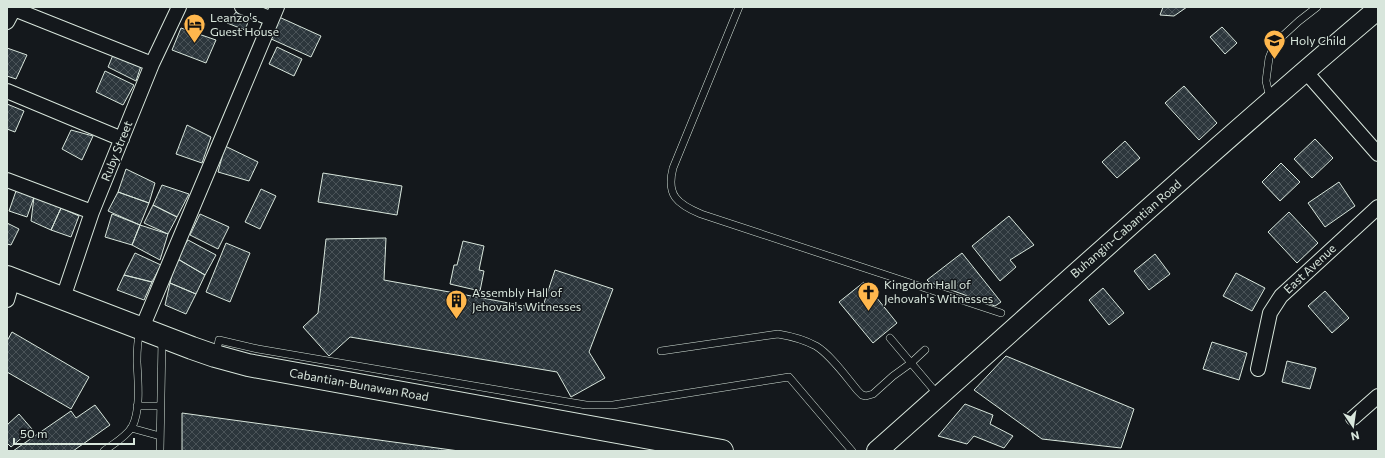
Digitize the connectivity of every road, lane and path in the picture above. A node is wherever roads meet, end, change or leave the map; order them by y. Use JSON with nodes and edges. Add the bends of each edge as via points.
{"nodes":[{"id":1,"x":179,"y":7,"type":"edge"},
{"id":2,"x":242,"y":7,"type":"edge"},
{"id":3,"x":739,"y":7,"type":"edge"},
{"id":4,"x":1317,"y":7,"type":"edge"},
{"id":5,"x":1378,"y":9,"type":"edge"},
{"id":6,"x":12,"y":13,"type":"edge"},
{"id":7,"x":275,"y":13,"type":"edge"},
{"id":8,"x":152,"y":64,"type":"junction"},
{"id":9,"x":1305,"y":71,"type":"junction"},
{"id":10,"x":7,"y":91,"type":"edge"},
{"id":11,"x":1271,"y":101,"type":"junction"},
{"id":12,"x":122,"y":139,"type":"junction"},
{"id":13,"x":1378,"y":154,"type":"edge"},
{"id":14,"x":7,"y":180,"type":"edge"},
{"id":15,"x":1378,"y":207,"type":"edge"},
{"id":16,"x":92,"y":212,"type":"junction"},
{"id":17,"x":10,"y":278,"type":"edge"},
{"id":18,"x":63,"y":298,"type":"junction"},
{"id":19,"x":7,"y":300,"type":"edge"},
{"id":20,"x":1001,"y":313,"type":"dead end"},
{"id":21,"x":142,"y":328,"type":"junction"},
{"id":22,"x":162,"y":336,"type":"junction"},
{"id":23,"x":890,"y":338,"type":"dead end"},
{"id":24,"x":925,"y":350,"type":"dead end"},
{"id":25,"x":661,"y":351,"type":"dead end"},
{"id":26,"x":215,"y":356,"type":"junction"},
{"id":27,"x":911,"y":363,"type":"junction"},
{"id":28,"x":1258,"y":369,"type":"dead end"},
{"id":29,"x":939,"y":396,"type":"junction"},
{"id":30,"x":1378,"y":396,"type":"edge"},
{"id":31,"x":137,"y":406,"type":"junction"},
{"id":32,"x":160,"y":406,"type":"junction"},
{"id":33,"x":1353,"y":418,"type":"dead end"},
{"id":34,"x":132,"y":428,"type":"junction"},
{"id":35,"x":160,"y":436,"type":"junction"},
{"id":36,"x":104,"y":451,"type":"edge"},
{"id":37,"x":160,"y":451,"type":"edge"},
{"id":38,"x":722,"y":451,"type":"edge"},
{"id":39,"x":852,"y":451,"type":"edge"},
{"id":40,"x":877,"y":451,"type":"edge"}],
"edges":[{"from":1,"to":8,"type":"street","name":"Ruby Street"},
{"from":2,"to":7,"type":"street"},
{"from":3,"to":20,"type":"lane","via":[[671,177],[673,194],[677,201],[701,214]]},
{"from":4,"to":11,"type":"lane","via":[[1275,43],[1269,58],[1266,82]]},
{"from":5,"to":9,"type":"main road","name":"Buhangin-Cabantian Road"},
{"from":6,"to":8,"type":"street"},
{"from":7,"to":21,"type":"street"},
{"from":8,"to":12,"type":"street","name":"Ruby Street"},
{"from":9,"to":11,"type":"main road","name":"Buhangin-Cabantian Road"},
{"from":9,"to":13,"type":"street"},
{"from":10,"to":12,"type":"street"},
{"from":11,"to":29,"type":"main road","name":"Buhangin-Cabantian Road"},
{"from":12,"to":16,"type":"street","name":"Ruby Street"},
{"from":14,"to":16,"type":"street"},
{"from":15,"to":28,"type":"street","name":"East Avenue","via":[[1281,296],[1270,314]]},
{"from":16,"to":18,"type":"street","name":"Ruby Street"},
{"from":17,"to":18,"type":"main road","name":"Cabantian-Bunawan Road"},
{"from":17,"to":19,"type":"street"},
{"from":18,"to":21,"type":"main road","name":"Cabantian-Bunawan Road"},
{"from":21,"to":22,"type":"main road","name":"Cabantian-Bunawan Road"},
{"from":21,"to":31,"type":"lane","via":[[137,350]]},
{"from":22,"to":26,"type":"main road","name":"Cabantian-Bunawan Road"},
{"from":22,"to":32,"type":"lane"},
{"from":23,"to":27,"type":"lane"},
{"from":24,"to":27,"type":"lane"},
{"from":25,"to":27,"type":"lane","via":[[778,334],[791,336],[816,346],[833,361],[858,392],[866,396],[873,394]]},
{"from":26,"to":38,"type":"main road","name":"Cabantian-Bunawan Road","via":[[248,365]]},
{"from":26,"to":39,"type":"lane","via":[[219,340],[564,402],[600,406],[789,377]]},
{"from":27,"to":29,"type":"lane"},
{"from":29,"to":40,"type":"main road","name":"Buhangin-Cabantian Road"},
{"from":30,"to":33,"type":"street"},
{"from":31,"to":32,"type":"lane"},
{"from":31,"to":34,"type":"lane"},
{"from":32,"to":35,"type":"lane"},
{"from":34,"to":35,"type":"lane"},
{"from":34,"to":36,"type":"lane"},
{"from":35,"to":37,"type":"lane"}]}
